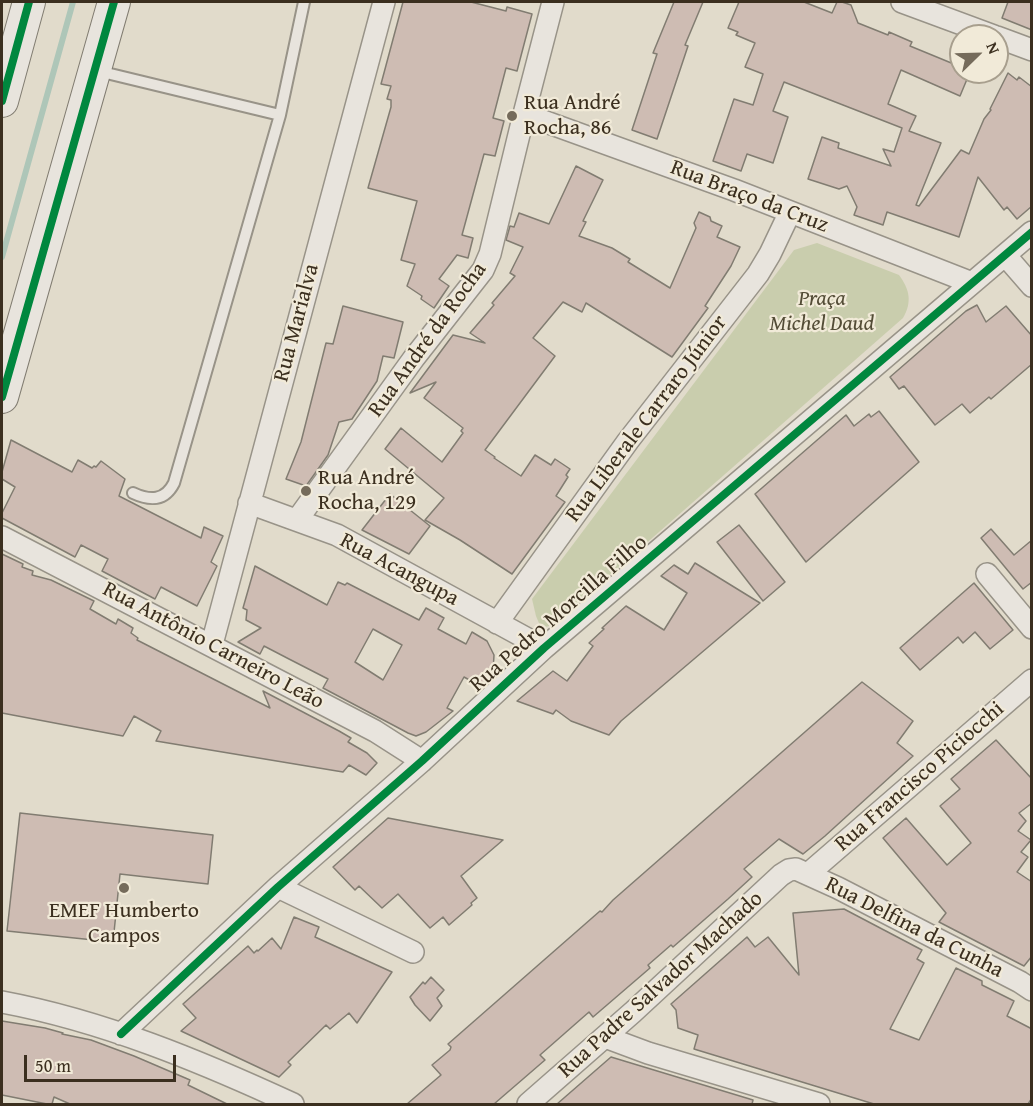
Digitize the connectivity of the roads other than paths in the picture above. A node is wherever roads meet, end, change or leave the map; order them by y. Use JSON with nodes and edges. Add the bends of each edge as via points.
{"nodes":[{"id":1,"x":29,"y":2,"type":"edge"},
{"id":2,"x":114,"y":2,"type":"edge"},
{"id":3,"x":304,"y":2,"type":"edge"},
{"id":4,"x":384,"y":2,"type":"edge"},
{"id":5,"x":553,"y":2,"type":"edge"},
{"id":6,"x":902,"y":2,"type":"edge"},
{"id":7,"x":961,"y":24,"type":"edge"},
{"id":8,"x":1009,"y":42,"type":"edge"},
{"id":9,"x":1032,"y":50,"type":"edge"},
{"id":10,"x":95,"y":70,"type":"junction"},
{"id":11,"x":2,"y":100,"type":"edge"},
{"id":12,"x":524,"y":114,"type":"junction"},
{"id":13,"x":280,"y":115,"type":"junction"},
{"id":14,"x":790,"y":212,"type":"junction"},
{"id":15,"x":1032,"y":232,"type":"edge"},
{"id":16,"x":1005,"y":255,"type":"junction"},
{"id":17,"x":972,"y":283,"type":"junction"},
{"id":18,"x":1032,"y":286,"type":"edge"},
{"id":19,"x":2,"y":397,"type":"edge"},
{"id":20,"x":134,"y":493,"type":"dead end"},
{"id":21,"x":249,"y":503,"type":"junction"},
{"id":22,"x":297,"y":520,"type":"junction"},
{"id":23,"x":2,"y":537,"type":"edge"},
{"id":24,"x":987,"y":574,"type":"dead end"},
{"id":25,"x":496,"y":622,"type":"junction"},
{"id":26,"x":1032,"y":628,"type":"edge"},
{"id":27,"x":212,"y":645,"type":"junction"},
{"id":28,"x":544,"y":648,"type":"junction"},
{"id":29,"x":1032,"y":680,"type":"edge"},
{"id":30,"x":422,"y":761,"type":"junction"},
{"id":31,"x":802,"y":872,"type":"junction"},
{"id":32,"x":278,"y":888,"type":"junction"},
{"id":33,"x":413,"y":952,"type":"dead end"},
{"id":34,"x":1032,"y":990,"type":"edge"},
{"id":35,"x":2,"y":1002,"type":"edge"},
{"id":36,"x":121,"y":1034,"type":"junction"},
{"id":37,"x":605,"y":1037,"type":"junction"},
{"id":38,"x":293,"y":1104,"type":"edge"},
{"id":39,"x":528,"y":1104,"type":"edge"},
{"id":40,"x":819,"y":1104,"type":"edge"}],
"edges":[{"from":1,"to":11,"type":"main road"},
{"from":2,"to":10,"type":"main road"},
{"from":3,"to":13,"type":"lane"},
{"from":4,"to":21,"type":"street","name":"Rua Marialva"},
{"from":5,"to":12,"type":"street","name":"Rua André da Rocha"},
{"from":6,"to":7,"type":"street"},
{"from":8,"to":9,"type":"street"},
{"from":10,"to":13,"type":"lane"},
{"from":10,"to":19,"type":"main road"},
{"from":12,"to":14,"type":"street","name":"Rua Braço da Cruz"},
{"from":12,"to":22,"type":"street","name":"Rua André da Rocha","via":[[483,270]]},
{"from":13,"to":20,"type":"lane","via":[[174,483],[155,499]]},
{"from":14,"to":17,"type":"street","name":"Rua Braço da Cruz"},
{"from":14,"to":25,"type":"street","name":"Rua Liberale Carraro Júnior","via":[[758,274],[628,441]]},
{"from":15,"to":16,"type":"street","name":"Rua Pedro Morcilla Filho"},
{"from":16,"to":17,"type":"street","name":"Rua Pedro Morcilla Filho"},
{"from":16,"to":18,"type":"street"},
{"from":17,"to":28,"type":"street","name":"Rua Pedro Morcilla Filho"},
{"from":21,"to":22,"type":"street","name":"Rua Acangupa"},
{"from":21,"to":27,"type":"street","name":"Rua Marialva"},
{"from":22,"to":25,"type":"street","name":"Rua Acangupa","via":[[337,535]]},
{"from":23,"to":27,"type":"street","name":"Rua Antônio Carneiro Leão"},
{"from":24,"to":26,"type":"street"},
{"from":25,"to":28,"type":"street","name":"Rua Acangupa"},
{"from":27,"to":30,"type":"street","name":"Rua Antônio Carneiro Leão","via":[[375,731]]},
{"from":28,"to":30,"type":"street","name":"Rua Pedro Morcilla Filho"},
{"from":29,"to":31,"type":"street","name":"Rua Francisco Piciocchi"},
{"from":30,"to":32,"type":"street","name":"Rua Pedro Morcilla Filho"},
{"from":31,"to":34,"type":"street","name":"Rua Delfina da Cunha"},
{"from":31,"to":37,"type":"street","name":"Rua Padre Salvador Machado","via":[[789,870],[781,875]]},
{"from":32,"to":33,"type":"street"},
{"from":32,"to":36,"type":"street","name":"Rua Pedro Morcilla Filho"},
{"from":35,"to":36,"type":"street"},
{"from":36,"to":38,"type":"street"},
{"from":37,"to":39,"type":"street","name":"Rua Padre Salvador Machado"},
{"from":37,"to":40,"type":"street"}]}
